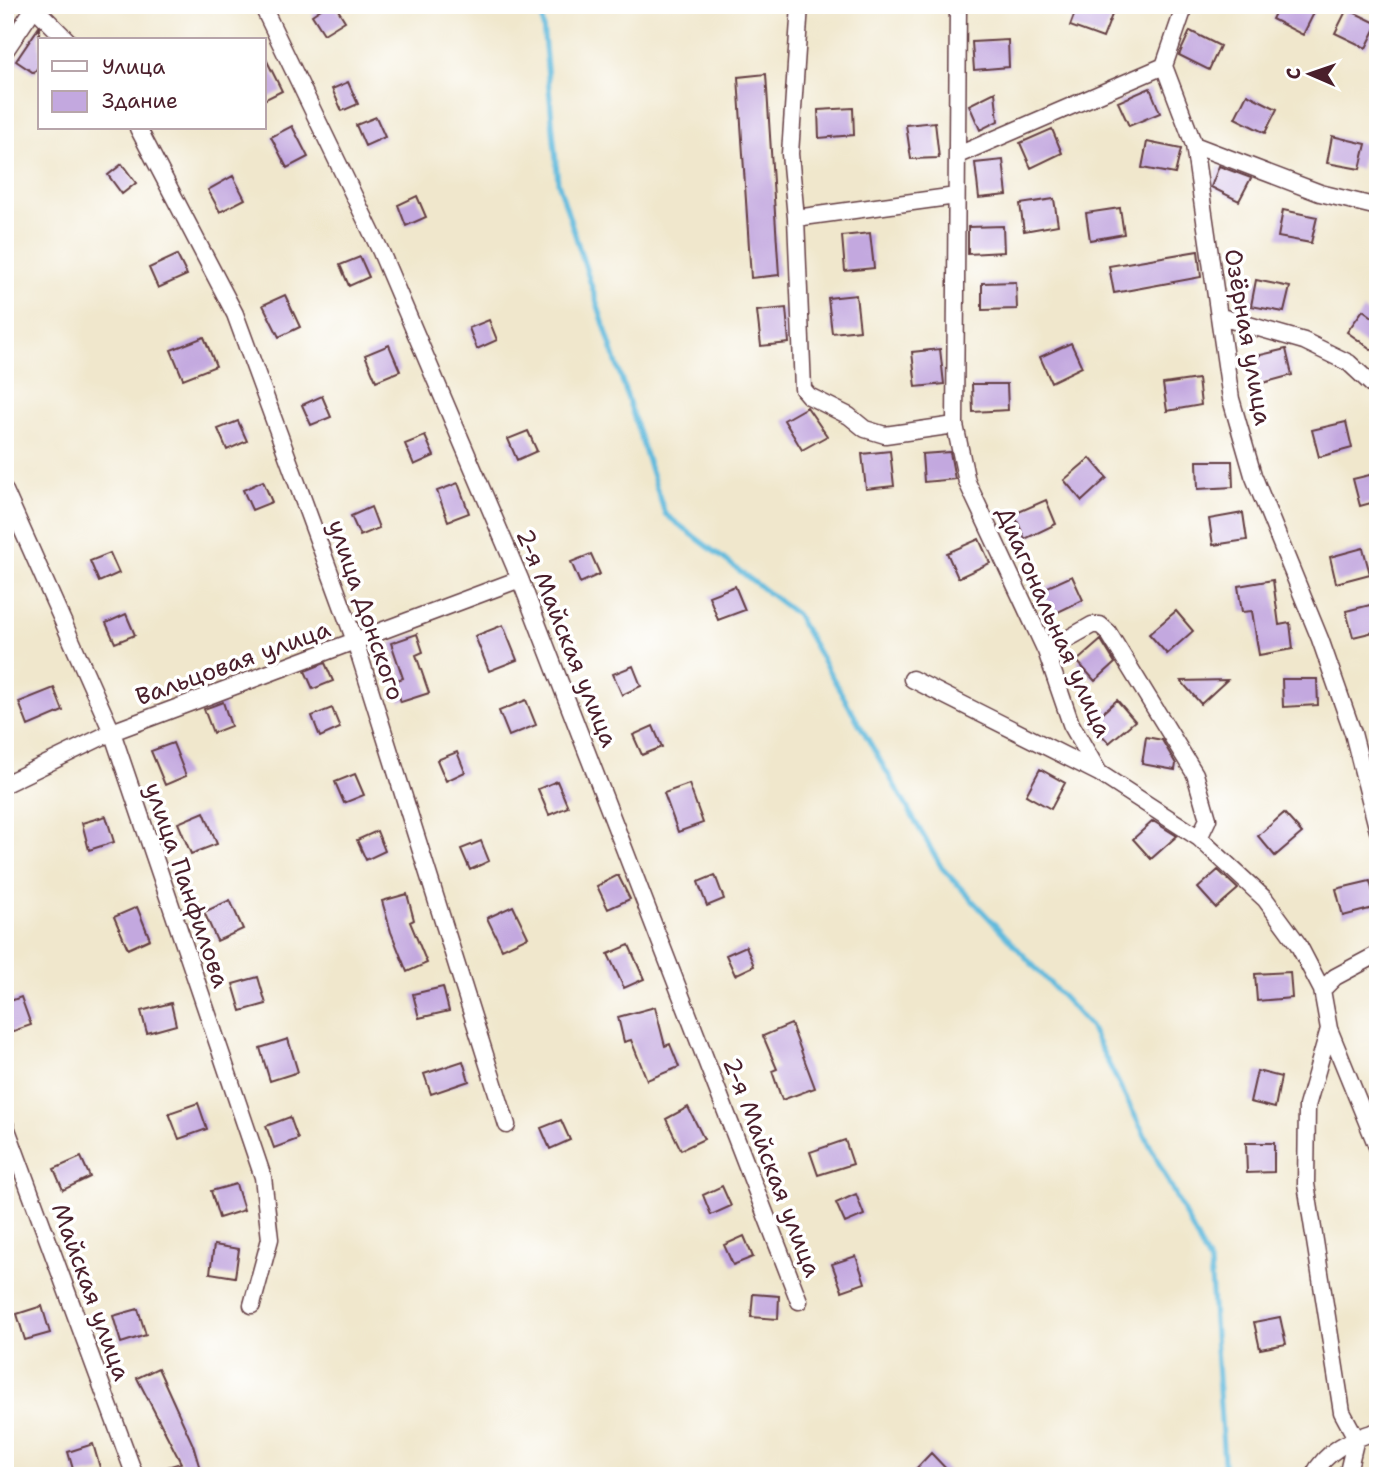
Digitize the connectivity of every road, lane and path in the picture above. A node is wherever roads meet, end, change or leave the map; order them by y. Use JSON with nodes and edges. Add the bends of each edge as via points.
{"nodes":[{"id":1,"x":262,"y":5,"type":"edge"},
{"id":2,"x":800,"y":5,"type":"edge"},
{"id":3,"x":958,"y":5,"type":"edge"},
{"id":4,"x":1185,"y":5,"type":"edge"},
{"id":5,"x":34,"y":6,"type":"edge"},
{"id":6,"x":65,"y":38,"type":"edge"},
{"id":7,"x":5,"y":51,"type":"edge"},
{"id":8,"x":1164,"y":66,"type":"junction"},
{"id":9,"x":139,"y":130,"type":"edge"},
{"id":10,"x":1194,"y":145,"type":"junction"},
{"id":11,"x":958,"y":155,"type":"junction"},
{"id":12,"x":956,"y":195,"type":"junction"},
{"id":13,"x":1378,"y":207,"type":"edge"},
{"id":14,"x":796,"y":218,"type":"junction"},
{"id":15,"x":1221,"y":317,"type":"junction"},
{"id":16,"x":1378,"y":390,"type":"edge"},
{"id":17,"x":955,"y":425,"type":"junction"},
{"id":18,"x":5,"y":491,"type":"edge"},
{"id":19,"x":520,"y":579,"type":"junction"},
{"id":20,"x":355,"y":641,"type":"junction"},
{"id":21,"x":1046,"y":651,"type":"junction"},
{"id":22,"x":912,"y":679,"type":"dead end"},
{"id":23,"x":112,"y":732,"type":"junction"},
{"id":24,"x":1099,"y":774,"type":"junction"},
{"id":25,"x":5,"y":784,"type":"edge"},
{"id":26,"x":1376,"y":823,"type":"edge"},
{"id":27,"x":1199,"y":838,"type":"junction"},
{"id":28,"x":1378,"y":954,"type":"edge"},
{"id":29,"x":1322,"y":990,"type":"junction"},
{"id":30,"x":1329,"y":1029,"type":"junction"},
{"id":31,"x":5,"y":1124,"type":"edge"},
{"id":32,"x":507,"y":1125,"type":"dead end"},
{"id":33,"x":1378,"y":1149,"type":"edge"},
{"id":34,"x":799,"y":1301,"type":"dead end"},
{"id":35,"x":252,"y":1306,"type":"dead end"},
{"id":36,"x":1378,"y":1431,"type":"edge"},
{"id":37,"x":1356,"y":1438,"type":"junction"},
{"id":38,"x":135,"y":1476,"type":"edge"},
{"id":39,"x":1313,"y":1476,"type":"edge"},
{"id":40,"x":1347,"y":1476,"type":"edge"}],
"edges":[{"from":1,"to":19,"type":"street","name":"2-я Майская улица","via":[[381,252]]},
{"from":2,"to":14,"type":"street","via":[[790,155]]},
{"from":3,"to":11,"type":"street","name":"Диагональная улица"},
{"from":4,"to":8,"type":"street"},
{"from":5,"to":6,"type":"street"},
{"from":5,"to":7,"type":"street"},
{"from":8,"to":10,"type":"street","name":"Озёрная улица"},
{"from":8,"to":11,"type":"street"},
{"from":9,"to":20,"type":"street","name":"улица Донского","via":[[234,314]]},
{"from":10,"to":13,"type":"street","via":[[1320,194]]},
{"from":10,"to":15,"type":"street","name":"Озёрная улица"},
{"from":11,"to":12,"type":"street","name":"Диагональная улица"},
{"from":12,"to":14,"type":"street"},
{"from":12,"to":17,"type":"street","name":"Диагональная улица"},
{"from":14,"to":17,"type":"street","via":[[803,389],[865,429],[885,435]]},
{"from":15,"to":16,"type":"street","via":[[1304,341],[1349,363]]},
{"from":15,"to":26,"type":"street","name":"Озёрная улица","via":[[1231,399],[1253,475],[1349,721]]},
{"from":17,"to":21,"type":"street","name":"Диагональная улица","via":[[967,482]]},
{"from":18,"to":23,"type":"street","name":"улица Панфилова"},
{"from":19,"to":20,"type":"street","name":"Вальцовая улица"},
{"from":19,"to":34,"type":"street","name":"2-я Майская улица"},
{"from":20,"to":23,"type":"street","name":"Вальцовая улица"},
{"from":20,"to":32,"type":"street","name":"улица Донского"},
{"from":21,"to":24,"type":"street","name":"Диагональная улица","via":[[1071,724]]},
{"from":21,"to":27,"type":"street","via":[[1092,625],[1108,632],[1195,774],[1208,819]]},
{"from":22,"to":24,"type":"street"},
{"from":23,"to":25,"type":"street","name":"Вальцовая улица"},
{"from":23,"to":35,"type":"street","name":"улица Панфилова","via":[[263,1177],[270,1239]]},
{"from":24,"to":27,"type":"street","name":"Диагональная улица"},
{"from":27,"to":29,"type":"street","name":"Диагональная улица","via":[[1265,899],[1298,944]]},
{"from":28,"to":29,"type":"street","via":[[1335,977]]},
{"from":29,"to":30,"type":"street","name":"Диагональная улица"},
{"from":30,"to":33,"type":"street","name":"Диагональная улица"},
{"from":30,"to":37,"type":"street","via":[[1307,1106],[1306,1184],[1342,1412]]},
{"from":31,"to":38,"type":"street","name":"Майская улица"},
{"from":36,"to":37,"type":"street"},
{"from":37,"to":39,"type":"street","via":[[1322,1459]]},
{"from":37,"to":40,"type":"street"}]}
